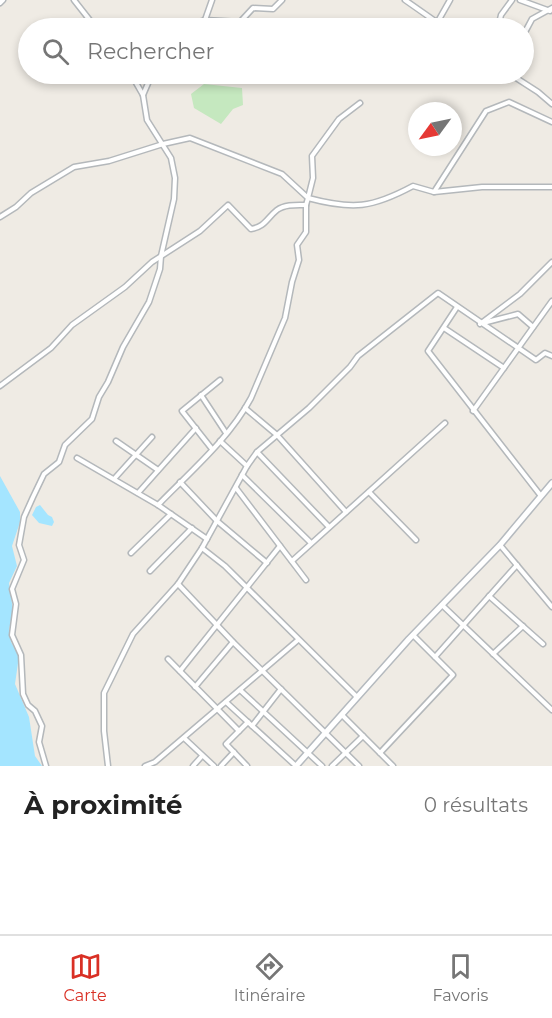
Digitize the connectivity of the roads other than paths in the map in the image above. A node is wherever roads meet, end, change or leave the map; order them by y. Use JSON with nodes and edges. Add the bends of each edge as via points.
{"nodes":[{"id":1,"x":74,"y":0,"type":"edge"},
{"id":2,"x":212,"y":0,"type":"edge"},
{"id":3,"x":282,"y":0,"type":"edge"},
{"id":4,"x":405,"y":0,"type":"edge"},
{"id":5,"x":450,"y":0,"type":"edge"},
{"id":6,"x":512,"y":0,"type":"edge"},
{"id":7,"x":520,"y":0,"type":"edge"},
{"id":8,"x":551,"y":10,"type":"edge"},
{"id":9,"x":88,"y":18,"type":"edge"},
{"id":10,"x":206,"y":18,"type":"edge"},
{"id":11,"x":244,"y":18,"type":"edge"},
{"id":12,"x":430,"y":18,"type":"edge"},
{"id":13,"x":440,"y":18,"type":"edge"},
{"id":14,"x":500,"y":18,"type":"edge"},
{"id":15,"x":534,"y":18,"type":"edge"},
{"id":16,"x":137,"y":84,"type":"edge"},
{"id":17,"x":148,"y":84,"type":"edge"},
{"id":18,"x":526,"y":84,"type":"edge"},
{"id":19,"x":143,"y":95,"type":"junction"},
{"id":20,"x":360,"y":103,"type":"dead end"},
{"id":21,"x":552,"y":104,"type":"edge"},
{"id":22,"x":552,"y":122,"type":"edge"},
{"id":23,"x":163,"y":144,"type":"junction"},
{"id":24,"x":552,"y":187,"type":"edge"},
{"id":25,"x":434,"y":192,"type":"junction"},
{"id":26,"x":308,"y":198,"type":"junction"},
{"id":27,"x":306,"y":205,"type":"junction"},
{"id":28,"x":0,"y":217,"type":"edge"},
{"id":29,"x":161,"y":256,"type":"junction"},
{"id":30,"x":552,"y":262,"type":"edge"},
{"id":31,"x":552,"y":300,"type":"edge"},
{"id":32,"x":458,"y":307,"type":"junction"},
{"id":33,"x":480,"y":324,"type":"junction"},
{"id":34,"x":533,"y":327,"type":"junction"},
{"id":35,"x":444,"y":328,"type":"junction"},
{"id":36,"x":517,"y":349,"type":"junction"},
{"id":37,"x":552,"y":356,"type":"edge"},
{"id":38,"x":504,"y":368,"type":"junction"},
{"id":39,"x":220,"y":380,"type":"dead end"},
{"id":40,"x":0,"y":386,"type":"edge"},
{"id":41,"x":201,"y":395,"type":"junction"},
{"id":42,"x":245,"y":408,"type":"junction"},
{"id":43,"x":473,"y":411,"type":"junction"},
{"id":44,"x":445,"y":423,"type":"dead end"},
{"id":45,"x":196,"y":428,"type":"junction"},
{"id":46,"x":226,"y":433,"type":"junction"},
{"id":47,"x":277,"y":435,"type":"junction"},
{"id":48,"x":152,"y":437,"type":"dead end"},
{"id":49,"x":116,"y":441,"type":"dead end"},
{"id":50,"x":220,"y":441,"type":"junction"},
{"id":51,"x":212,"y":449,"type":"junction"},
{"id":52,"x":257,"y":452,"type":"junction"},
{"id":53,"x":136,"y":455,"type":"junction"},
{"id":54,"x":77,"y":458,"type":"dead end"},
{"id":55,"x":246,"y":466,"type":"junction"},
{"id":56,"x":158,"y":470,"type":"junction"},
{"id":57,"x":242,"y":475,"type":"junction"},
{"id":58,"x":114,"y":479,"type":"junction"},
{"id":59,"x":180,"y":482,"type":"junction"},
{"id":60,"x":552,"y":483,"type":"edge"},
{"id":61,"x":236,"y":488,"type":"junction"},
{"id":62,"x":369,"y":492,"type":"junction"},
{"id":63,"x":138,"y":493,"type":"junction"},
{"id":64,"x":542,"y":497,"type":"junction"},
{"id":65,"x":158,"y":505,"type":"junction"},
{"id":66,"x":346,"y":512,"type":"junction"},
{"id":67,"x":171,"y":514,"type":"junction"},
{"id":68,"x":217,"y":521,"type":"junction"},
{"id":69,"x":329,"y":527,"type":"junction"},
{"id":70,"x":192,"y":528,"type":"junction"},
{"id":71,"x":207,"y":539,"type":"junction"},
{"id":72,"x":416,"y":540,"type":"dead end"},
{"id":73,"x":311,"y":543,"type":"junction"},
{"id":74,"x":500,"y":545,"type":"junction"},
{"id":75,"x":280,"y":546,"type":"junction"},
{"id":76,"x":202,"y":548,"type":"junction"},
{"id":77,"x":132,"y":552,"type":"dead end"},
{"id":78,"x":292,"y":561,"type":"junction"},
{"id":79,"x":267,"y":563,"type":"junction"},
{"id":80,"x":517,"y":565,"type":"junction"},
{"id":81,"x":150,"y":571,"type":"dead end"},
{"id":82,"x":306,"y":580,"type":"dead end"},
{"id":83,"x":178,"y":584,"type":"junction"},
{"id":84,"x":247,"y":589,"type":"junction"},
{"id":85,"x":489,"y":596,"type":"junction"},
{"id":86,"x":442,"y":606,"type":"junction"},
{"id":87,"x":552,"y":607,"type":"edge"},
{"id":88,"x":217,"y":625,"type":"junction"},
{"id":89,"x":463,"y":626,"type":"junction"},
{"id":90,"x":523,"y":626,"type":"junction"},
{"id":91,"x":413,"y":635,"type":"junction"},
{"id":92,"x":298,"y":640,"type":"junction"},
{"id":93,"x":233,"y":642,"type":"junction"},
{"id":94,"x":543,"y":644,"type":"dead end"},
{"id":95,"x":493,"y":654,"type":"junction"},
{"id":96,"x":435,"y":657,"type":"junction"},
{"id":97,"x":168,"y":659,"type":"dead end"},
{"id":98,"x":262,"y":670,"type":"junction"},
{"id":99,"x":180,"y":672,"type":"junction"},
{"id":100,"x":195,"y":687,"type":"junction"},
{"id":101,"x":280,"y":689,"type":"junction"},
{"id":102,"x":240,"y":690,"type":"junction"},
{"id":103,"x":357,"y":697,"type":"junction"},
{"id":104,"x":226,"y":702,"type":"junction"},
{"id":105,"x":218,"y":710,"type":"junction"},
{"id":106,"x":552,"y":710,"type":"edge"},
{"id":107,"x":263,"y":712,"type":"junction"},
{"id":108,"x":342,"y":715,"type":"junction"},
{"id":109,"x":248,"y":722,"type":"junction"},
{"id":110,"x":252,"y":726,"type":"junction"},
{"id":111,"x":239,"y":731,"type":"junction"},
{"id":112,"x":326,"y":734,"type":"junction"},
{"id":113,"x":363,"y":736,"type":"junction"},
{"id":114,"x":184,"y":738,"type":"junction"},
{"id":115,"x":234,"y":752,"type":"junction"},
{"id":116,"x":308,"y":753,"type":"junction"},
{"id":117,"x":345,"y":753,"type":"junction"},
{"id":118,"x":380,"y":753,"type":"junction"},
{"id":119,"x":202,"y":756,"type":"junction"},
{"id":120,"x":46,"y":766,"type":"edge"},
{"id":121,"x":108,"y":766,"type":"edge"},
{"id":122,"x":145,"y":766,"type":"edge"},
{"id":123,"x":193,"y":766,"type":"edge"},
{"id":124,"x":214,"y":766,"type":"edge"},
{"id":125,"x":221,"y":766,"type":"edge"},
{"id":126,"x":247,"y":766,"type":"edge"},
{"id":127,"x":296,"y":766,"type":"edge"},
{"id":128,"x":322,"y":766,"type":"edge"},
{"id":129,"x":332,"y":766,"type":"edge"},
{"id":130,"x":359,"y":766,"type":"edge"},
{"id":131,"x":393,"y":766,"type":"edge"}],
"edges":[{"from":1,"to":9,"type":"street"},
{"from":2,"to":10,"type":"street"},
{"from":3,"to":11,"type":"street","via":[[273,9],[253,8]]},
{"from":4,"to":12,"type":"street"},
{"from":5,"to":13,"type":"street"},
{"from":6,"to":14,"type":"street"},
{"from":7,"to":8,"type":"street"},
{"from":8,"to":15,"type":"street"},
{"from":16,"to":19,"type":"street"},
{"from":17,"to":19,"type":"street"},
{"from":18,"to":21,"type":"street"},
{"from":19,"to":23,"type":"street","via":[[147,120]]},
{"from":20,"to":26,"type":"street","via":[[339,119],[312,156],[313,178]]},
{"from":22,"to":25,"type":"street","via":[[509,102],[486,111]]},
{"from":23,"to":26,"type":"street","via":[[190,138],[282,174]]},
{"from":23,"to":28,"type":"street","via":[[110,161],[74,167]]},
{"from":23,"to":29,"type":"street","via":[[175,178]]},
{"from":24,"to":25,"type":"street"},
{"from":25,"to":26,"type":"street","via":[[413,186],[366,206]]},
{"from":26,"to":27,"type":"street"},
{"from":27,"to":29,"type":"street","via":[[283,207],[260,228],[251,229],[228,205],[200,231]]},
{"from":27,"to":42,"type":"street","via":[[306,232],[297,245],[299,261],[285,318]]},
{"from":29,"to":40,"type":"street"},
{"from":29,"to":120,"type":"street","via":[[149,302],[123,346],[92,418],[65,445],[59,462],[44,474],[24,517],[19,545],[24,560],[12,589],[16,604],[12,635],[21,655],[23,694],[42,726],[39,741]]},
{"from":30,"to":33,"type":"street","via":[[520,294]]},
{"from":31,"to":34,"type":"street"},
{"from":32,"to":33,"type":"street"},
{"from":32,"to":35,"type":"street"},
{"from":32,"to":47,"type":"street","via":[[438,293],[358,356],[309,408]]},
{"from":33,"to":34,"type":"street","via":[[518,314]]},
{"from":33,"to":36,"type":"street"},
{"from":34,"to":36,"type":"street"},
{"from":35,"to":38,"type":"street"},
{"from":35,"to":43,"type":"street","via":[[428,351]]},
{"from":36,"to":37,"type":"street","via":[[536,360],[545,353]]},
{"from":36,"to":38,"type":"street"},
{"from":38,"to":43,"type":"street"},
{"from":39,"to":41,"type":"street"},
{"from":41,"to":45,"type":"street","via":[[182,411]]},
{"from":41,"to":46,"type":"street"},
{"from":42,"to":46,"type":"street"},
{"from":42,"to":47,"type":"street"},
{"from":43,"to":64,"type":"street"},
{"from":44,"to":62,"type":"street"},
{"from":45,"to":51,"type":"street"},
{"from":45,"to":56,"type":"street"},
{"from":46,"to":50,"type":"street"},
{"from":47,"to":52,"type":"street"},
{"from":47,"to":66,"type":"street"},
{"from":48,"to":53,"type":"street"},
{"from":49,"to":53,"type":"street"},
{"from":50,"to":51,"type":"street"},
{"from":50,"to":55,"type":"street"},
{"from":51,"to":59,"type":"street"},
{"from":52,"to":55,"type":"street"},
{"from":52,"to":69,"type":"street"},
{"from":53,"to":56,"type":"street"},
{"from":53,"to":58,"type":"street"},
{"from":54,"to":58,"type":"street"},
{"from":55,"to":57,"type":"street"},
{"from":56,"to":63,"type":"street"},
{"from":57,"to":61,"type":"street"},
{"from":57,"to":73,"type":"street"},
{"from":58,"to":63,"type":"street"},
{"from":59,"to":65,"type":"street"},
{"from":59,"to":68,"type":"street"},
{"from":60,"to":64,"type":"main road"},
{"from":61,"to":68,"type":"street"},
{"from":61,"to":75,"type":"street"},
{"from":62,"to":66,"type":"street"},
{"from":62,"to":72,"type":"street"},
{"from":63,"to":65,"type":"street"},
{"from":64,"to":74,"type":"main road"},
{"from":65,"to":67,"type":"street"},
{"from":66,"to":69,"type":"street"},
{"from":67,"to":70,"type":"street"},
{"from":67,"to":77,"type":"street"},
{"from":68,"to":71,"type":"street"},
{"from":68,"to":79,"type":"street"},
{"from":69,"to":73,"type":"street"},
{"from":70,"to":71,"type":"street"},
{"from":70,"to":81,"type":"street"},
{"from":71,"to":76,"type":"street"},
{"from":73,"to":78,"type":"street"},
{"from":74,"to":80,"type":"street"},
{"from":74,"to":86,"type":"main road"},
{"from":75,"to":78,"type":"street"},
{"from":75,"to":79,"type":"street"},
{"from":76,"to":83,"type":"street"},
{"from":76,"to":84,"type":"street"},
{"from":78,"to":82,"type":"street"},
{"from":79,"to":84,"type":"street"},
{"from":80,"to":85,"type":"street"},
{"from":80,"to":87,"type":"street"},
{"from":83,"to":88,"type":"street"},
{"from":83,"to":121,"type":"street","via":[[133,634],[104,693]]},
{"from":84,"to":88,"type":"street"},
{"from":84,"to":92,"type":"street"},
{"from":85,"to":89,"type":"street"},
{"from":85,"to":90,"type":"street"},
{"from":86,"to":89,"type":"street"},
{"from":86,"to":91,"type":"main road"},
{"from":88,"to":93,"type":"street"},
{"from":88,"to":99,"type":"street"},
{"from":89,"to":95,"type":"street"},
{"from":89,"to":96,"type":"street"},
{"from":90,"to":94,"type":"street"},
{"from":90,"to":95,"type":"street"},
{"from":91,"to":96,"type":"street"},
{"from":91,"to":103,"type":"main road"},
{"from":92,"to":98,"type":"street"},
{"from":92,"to":103,"type":"street"},
{"from":93,"to":98,"type":"street"},
{"from":93,"to":100,"type":"street"},
{"from":95,"to":106,"type":"street"},
{"from":96,"to":118,"type":"street","via":[[453,675]]},
{"from":97,"to":99,"type":"street"},
{"from":98,"to":101,"type":"street"},
{"from":98,"to":102,"type":"street"},
{"from":99,"to":100,"type":"street"},
{"from":100,"to":105,"type":"street"},
{"from":101,"to":107,"type":"street"},
{"from":101,"to":112,"type":"street"},
{"from":102,"to":104,"type":"street"},
{"from":102,"to":107,"type":"street"},
{"from":103,"to":108,"type":"main road"},
{"from":104,"to":105,"type":"street"},
{"from":104,"to":109,"type":"street"},
{"from":105,"to":111,"type":"street"},
{"from":105,"to":114,"type":"street"},
{"from":107,"to":110,"type":"street"},
{"from":107,"to":116,"type":"street"},
{"from":108,"to":112,"type":"main road"},
{"from":108,"to":113,"type":"street"},
{"from":109,"to":110,"type":"street"},
{"from":109,"to":111,"type":"street"},
{"from":110,"to":127,"type":"street"},
{"from":111,"to":115,"type":"street","via":[[226,744]]},
{"from":112,"to":116,"type":"main road"},
{"from":112,"to":117,"type":"street"},
{"from":113,"to":117,"type":"street"},
{"from":113,"to":118,"type":"street"},
{"from":114,"to":119,"type":"street"},
{"from":114,"to":122,"type":"street"},
{"from":115,"to":125,"type":"street"},
{"from":115,"to":126,"type":"street"},
{"from":116,"to":127,"type":"main road"},
{"from":116,"to":128,"type":"street"},
{"from":117,"to":129,"type":"street"},
{"from":117,"to":130,"type":"street"},
{"from":118,"to":131,"type":"street"},
{"from":119,"to":123,"type":"street"},
{"from":119,"to":124,"type":"street"}]}
